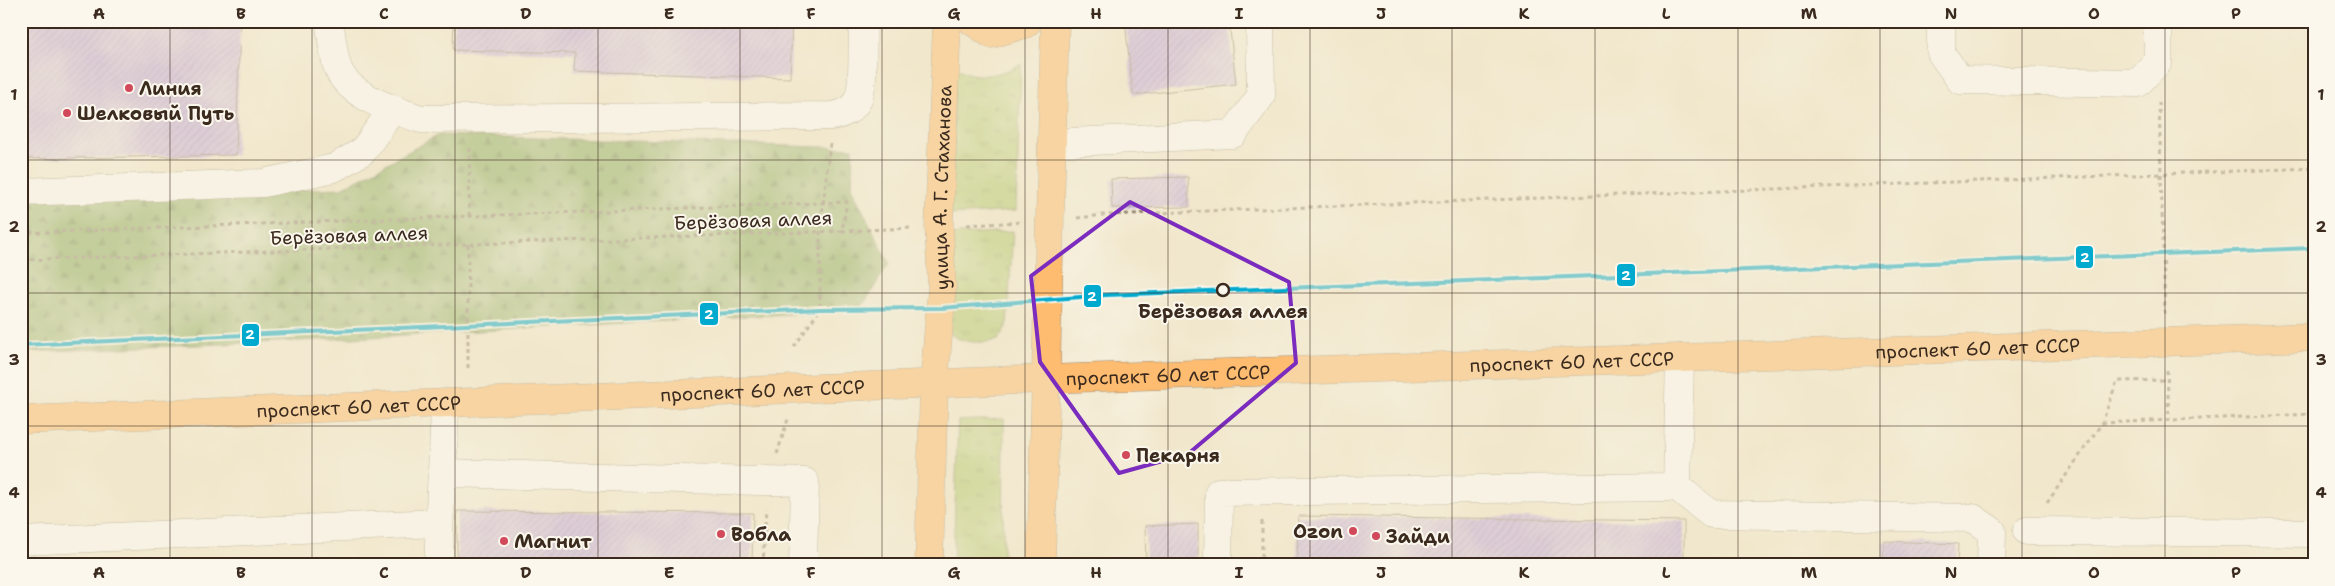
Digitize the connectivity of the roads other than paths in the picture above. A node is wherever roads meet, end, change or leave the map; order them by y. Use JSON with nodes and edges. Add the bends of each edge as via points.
{"nodes":[{"id":1,"x":329,"y":21,"type":"edge"},
{"id":2,"x":863,"y":21,"type":"edge"},
{"id":3,"x":947,"y":21,"type":"edge"},
{"id":4,"x":972,"y":21,"type":"edge"},
{"id":5,"x":1028,"y":21,"type":"edge"},
{"id":6,"x":1055,"y":21,"type":"edge"},
{"id":7,"x":1260,"y":21,"type":"edge"},
{"id":8,"x":1941,"y":21,"type":"edge"},
{"id":9,"x":2158,"y":21,"type":"edge"},
{"id":10,"x":392,"y":110,"type":"junction"},
{"id":11,"x":1052,"y":143,"type":"junction"},
{"id":12,"x":21,"y":192,"type":"edge"},
{"id":13,"x":2314,"y":337,"type":"edge"},
{"id":14,"x":1680,"y":358,"type":"junction"},
{"id":15,"x":1046,"y":379,"type":"junction"},
{"id":16,"x":934,"y":384,"type":"junction"},
{"id":17,"x":445,"y":403,"type":"junction"},
{"id":18,"x":21,"y":420,"type":"edge"},
{"id":19,"x":443,"y":473,"type":"junction"},
{"id":20,"x":1676,"y":487,"type":"junction"},
{"id":21,"x":438,"y":524,"type":"junction"},
{"id":22,"x":2008,"y":531,"type":"junction"},
{"id":23,"x":2314,"y":533,"type":"edge"},
{"id":24,"x":21,"y":541,"type":"edge"},
{"id":25,"x":439,"y":565,"type":"edge"},
{"id":26,"x":802,"y":565,"type":"edge"},
{"id":27,"x":929,"y":565,"type":"edge"},
{"id":28,"x":1041,"y":565,"type":"edge"},
{"id":29,"x":1218,"y":565,"type":"edge"},
{"id":30,"x":1991,"y":565,"type":"edge"}],
"edges":[{"from":1,"to":10,"type":"lane","via":[[339,71],[349,84]]},
{"from":2,"to":10,"type":"lane","via":[[860,95],[849,111],[832,116],[421,119]]},
{"from":3,"to":16,"type":"main road","name":"улица А. Г. Стаханова","via":[[939,226],[942,288]]},
{"from":4,"to":5,"type":"main road","via":[[991,34]]},
{"from":6,"to":11,"type":"main road"},
{"from":7,"to":11,"type":"lane","via":[[1261,96],[1233,134]]},
{"from":8,"to":9,"type":"lane","via":[[1941,53],[1960,80],[2138,83],[2158,62]]},
{"from":10,"to":12,"type":"lane","via":[[363,151],[325,170],[263,183]]},
{"from":11,"to":15,"type":"main road"},
{"from":13,"to":14,"type":"main road","name":"проспект 60 лет СССР"},
{"from":14,"to":15,"type":"main road","name":"проспект 60 лет СССР"},
{"from":14,"to":20,"type":"lane"},
{"from":15,"to":16,"type":"main road","name":"проспект 60 лет СССР"},
{"from":15,"to":28,"type":"main road"},
{"from":16,"to":17,"type":"main road","name":"проспект 60 лет СССР"},
{"from":16,"to":27,"type":"main road","name":"улица А. Г. Стаханова"},
{"from":17,"to":18,"type":"main road","name":"проспект 60 лет СССР"},
{"from":17,"to":19,"type":"lane"},
{"from":19,"to":21,"type":"lane"},
{"from":19,"to":26,"type":"lane","via":[[805,482]]},
{"from":20,"to":22,"type":"lane","via":[[1711,514],[1973,518]]},
{"from":20,"to":29,"type":"lane","via":[[1219,492]]},
{"from":21,"to":24,"type":"lane"},
{"from":21,"to":25,"type":"lane"},
{"from":22,"to":23,"type":"lane"},
{"from":22,"to":30,"type":"lane"}]}
